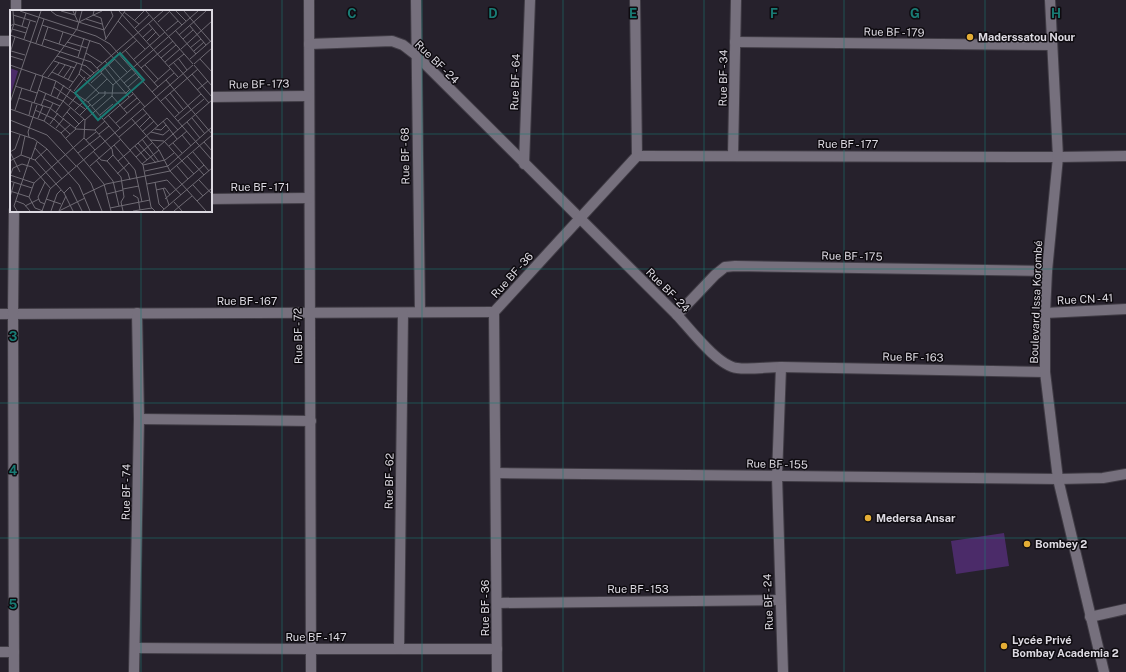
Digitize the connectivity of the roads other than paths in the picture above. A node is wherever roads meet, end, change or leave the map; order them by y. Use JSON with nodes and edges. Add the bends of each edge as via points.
{"nodes":[{"id":1,"x":309,"y":0,"type":"edge"},
{"id":2,"x":416,"y":0,"type":"edge"},
{"id":3,"x":530,"y":0,"type":"edge"},
{"id":4,"x":635,"y":0,"type":"edge"},
{"id":5,"x":736,"y":0,"type":"edge"},
{"id":6,"x":1050,"y":0,"type":"edge"},
{"id":7,"x":736,"y":42,"type":"junction"},
{"id":8,"x":309,"y":44,"type":"junction"},
{"id":9,"x":1052,"y":45,"type":"junction"},
{"id":10,"x":416,"y":55,"type":"junction"},
{"id":11,"x":308,"y":96,"type":"junction"},
{"id":12,"x":212,"y":97,"type":"edge"},
{"id":13,"x":637,"y":156,"type":"junction"},
{"id":14,"x":733,"y":156,"type":"junction"},
{"id":15,"x":1126,"y":156,"type":"edge"},
{"id":16,"x":1058,"y":157,"type":"junction"},
{"id":17,"x":524,"y":164,"type":"junction"},
{"id":18,"x":309,"y":198,"type":"junction"},
{"id":19,"x":212,"y":199,"type":"edge"},
{"id":20,"x":14,"y":212,"type":"edge"},
{"id":21,"x":580,"y":219,"type":"junction"},
{"id":22,"x":1047,"y":271,"type":"junction"},
{"id":23,"x":1126,"y":309,"type":"edge"},
{"id":24,"x":310,"y":312,"type":"junction"},
{"id":25,"x":420,"y":312,"type":"junction"},
{"id":26,"x":494,"y":312,"type":"junction"},
{"id":27,"x":137,"y":313,"type":"junction"},
{"id":28,"x":403,"y":313,"type":"junction"},
{"id":29,"x":0,"y":314,"type":"edge"},
{"id":30,"x":13,"y":314,"type":"junction"},
{"id":31,"x":1045,"y":314,"type":"junction"},
{"id":32,"x":677,"y":315,"type":"junction"},
{"id":33,"x":781,"y":367,"type":"junction"},
{"id":34,"x":1045,"y":372,"type":"junction"},
{"id":35,"x":140,"y":419,"type":"junction"},
{"id":36,"x":311,"y":421,"type":"junction"},
{"id":37,"x":496,"y":473,"type":"junction"},
{"id":38,"x":1126,"y":474,"type":"edge"},
{"id":39,"x":777,"y":476,"type":"junction"},
{"id":40,"x":1058,"y":479,"type":"junction"},
{"id":41,"x":780,"y":600,"type":"junction"},
{"id":42,"x":497,"y":602,"type":"junction"},
{"id":43,"x":1126,"y":609,"type":"edge"},
{"id":44,"x":1090,"y":617,"type":"junction"},
{"id":45,"x":135,"y":648,"type":"junction"},
{"id":46,"x":399,"y":649,"type":"junction"},
{"id":47,"x":497,"y":649,"type":"junction"},
{"id":48,"x":311,"y":650,"type":"junction"},
{"id":49,"x":0,"y":652,"type":"edge"},
{"id":50,"x":14,"y":652,"type":"junction"},
{"id":51,"x":14,"y":672,"type":"edge"},
{"id":52,"x":134,"y":672,"type":"edge"},
{"id":53,"x":311,"y":672,"type":"edge"},
{"id":54,"x":497,"y":672,"type":"edge"},
{"id":55,"x":782,"y":672,"type":"edge"},
{"id":56,"x":1104,"y":672,"type":"edge"}],
"edges":[{"from":1,"to":8,"type":"street","name":"Rue BF - 72"},
{"from":2,"to":10,"type":"street","name":"Rue BF - 68"},
{"from":3,"to":17,"type":"street","name":"Rue BF - 64"},
{"from":4,"to":13,"type":"street"},
{"from":5,"to":7,"type":"street","name":"Rue BF - 34"},
{"from":6,"to":9,"type":"street","name":"Boulevard Issa Korombé"},
{"from":7,"to":9,"type":"street","name":"Rue BF - 179"},
{"from":7,"to":14,"type":"street","name":"Rue BF - 34"},
{"from":8,"to":10,"type":"street","name":"Rue BF - 24","via":[[392,42],[403,45]]},
{"from":8,"to":11,"type":"street","name":"Rue BF - 72"},
{"from":9,"to":16,"type":"street","name":"Boulevard Issa Korombé"},
{"from":10,"to":17,"type":"street","name":"Rue BF - 24"},
{"from":10,"to":25,"type":"street","name":"Rue BF - 68"},
{"from":11,"to":12,"type":"street","name":"Rue BF - 173"},
{"from":11,"to":18,"type":"street","name":"Rue BF - 72"},
{"from":13,"to":14,"type":"street","name":"Rue BF - 177"},
{"from":13,"to":21,"type":"street","name":"Rue BF - 36"},
{"from":14,"to":16,"type":"street","name":"Rue BF - 177"},
{"from":15,"to":16,"type":"street","name":"Rue BF - 177"},
{"from":16,"to":22,"type":"street","name":"Boulevard Issa Korombé"},
{"from":17,"to":21,"type":"street","name":"Rue BF - 24"},
{"from":18,"to":19,"type":"street","name":"Rue BF - 171"},
{"from":18,"to":24,"type":"street","name":"Rue BF - 72"},
{"from":20,"to":30,"type":"street"},
{"from":21,"to":26,"type":"street","name":"Rue BF - 36"},
{"from":21,"to":32,"type":"street","name":"Rue BF - 24"},
{"from":22,"to":31,"type":"street","name":"Boulevard Issa Korombé"},
{"from":22,"to":32,"type":"street","name":"Rue BF - 175","via":[[725,267]]},
{"from":23,"to":31,"type":"street","name":"Rue CN - 41"},
{"from":24,"to":27,"type":"street","name":"Rue BF - 167"},
{"from":24,"to":28,"type":"street","name":"Rue BF - 167"},
{"from":24,"to":36,"type":"street","name":"Rue BF - 72"},
{"from":25,"to":26,"type":"street","name":"Rue BF - 167"},
{"from":25,"to":28,"type":"street","name":"Rue BF - 167"},
{"from":26,"to":37,"type":"street","name":"Rue BF - 36"},
{"from":27,"to":30,"type":"street","name":"Rue BF - 167"},
{"from":27,"to":35,"type":"street","name":"Rue BF - 74"},
{"from":28,"to":46,"type":"street","name":"Rue BF - 62"},
{"from":29,"to":30,"type":"street","name":"Rue BF - 167"},
{"from":30,"to":50,"type":"street"},
{"from":31,"to":34,"type":"street","name":"Boulevard Issa Korombé"},
{"from":32,"to":33,"type":"street","name":"Rue BF - 24","via":[[725,364],[736,368]]},
{"from":33,"to":34,"type":"street","name":"Rue BF - 163"},
{"from":33,"to":39,"type":"street","name":"Rue BF - 24"},
{"from":34,"to":40,"type":"street","name":"Boulevard Issa Korombé"},
{"from":35,"to":36,"type":"street"},
{"from":35,"to":45,"type":"street","name":"Rue BF - 74"},
{"from":36,"to":48,"type":"street","name":"Rue BF - 72"},
{"from":37,"to":39,"type":"street","name":"Rue BF - 155"},
{"from":37,"to":42,"type":"street","name":"Rue BF - 36"},
{"from":38,"to":40,"type":"street","name":"Rue BF - 155","via":[[1103,478]]},
{"from":39,"to":40,"type":"street","name":"Rue BF - 155"},
{"from":39,"to":41,"type":"street","name":"Rue BF - 24"},
{"from":40,"to":44,"type":"street","name":"Boulevard Issa Korombé"},
{"from":41,"to":42,"type":"street","name":"Rue BF - 153"},
{"from":41,"to":55,"type":"street","name":"Rue BF - 24"},
{"from":42,"to":47,"type":"street","name":"Rue BF - 36"},
{"from":43,"to":44,"type":"street"},
{"from":44,"to":56,"type":"street","name":"Boulevard Issa Korombé"},
{"from":45,"to":48,"type":"street","name":"Rue BF - 147"},
{"from":45,"to":52,"type":"street","name":"Rue BF - 74"},
{"from":46,"to":47,"type":"street","name":"Rue BF - 147"},
{"from":46,"to":48,"type":"street","name":"Rue BF - 147"},
{"from":47,"to":54,"type":"street","name":"Rue BF - 36"},
{"from":48,"to":53,"type":"street","name":"Rue BF - 72"},
{"from":49,"to":50,"type":"street"},
{"from":50,"to":51,"type":"street"}]}
